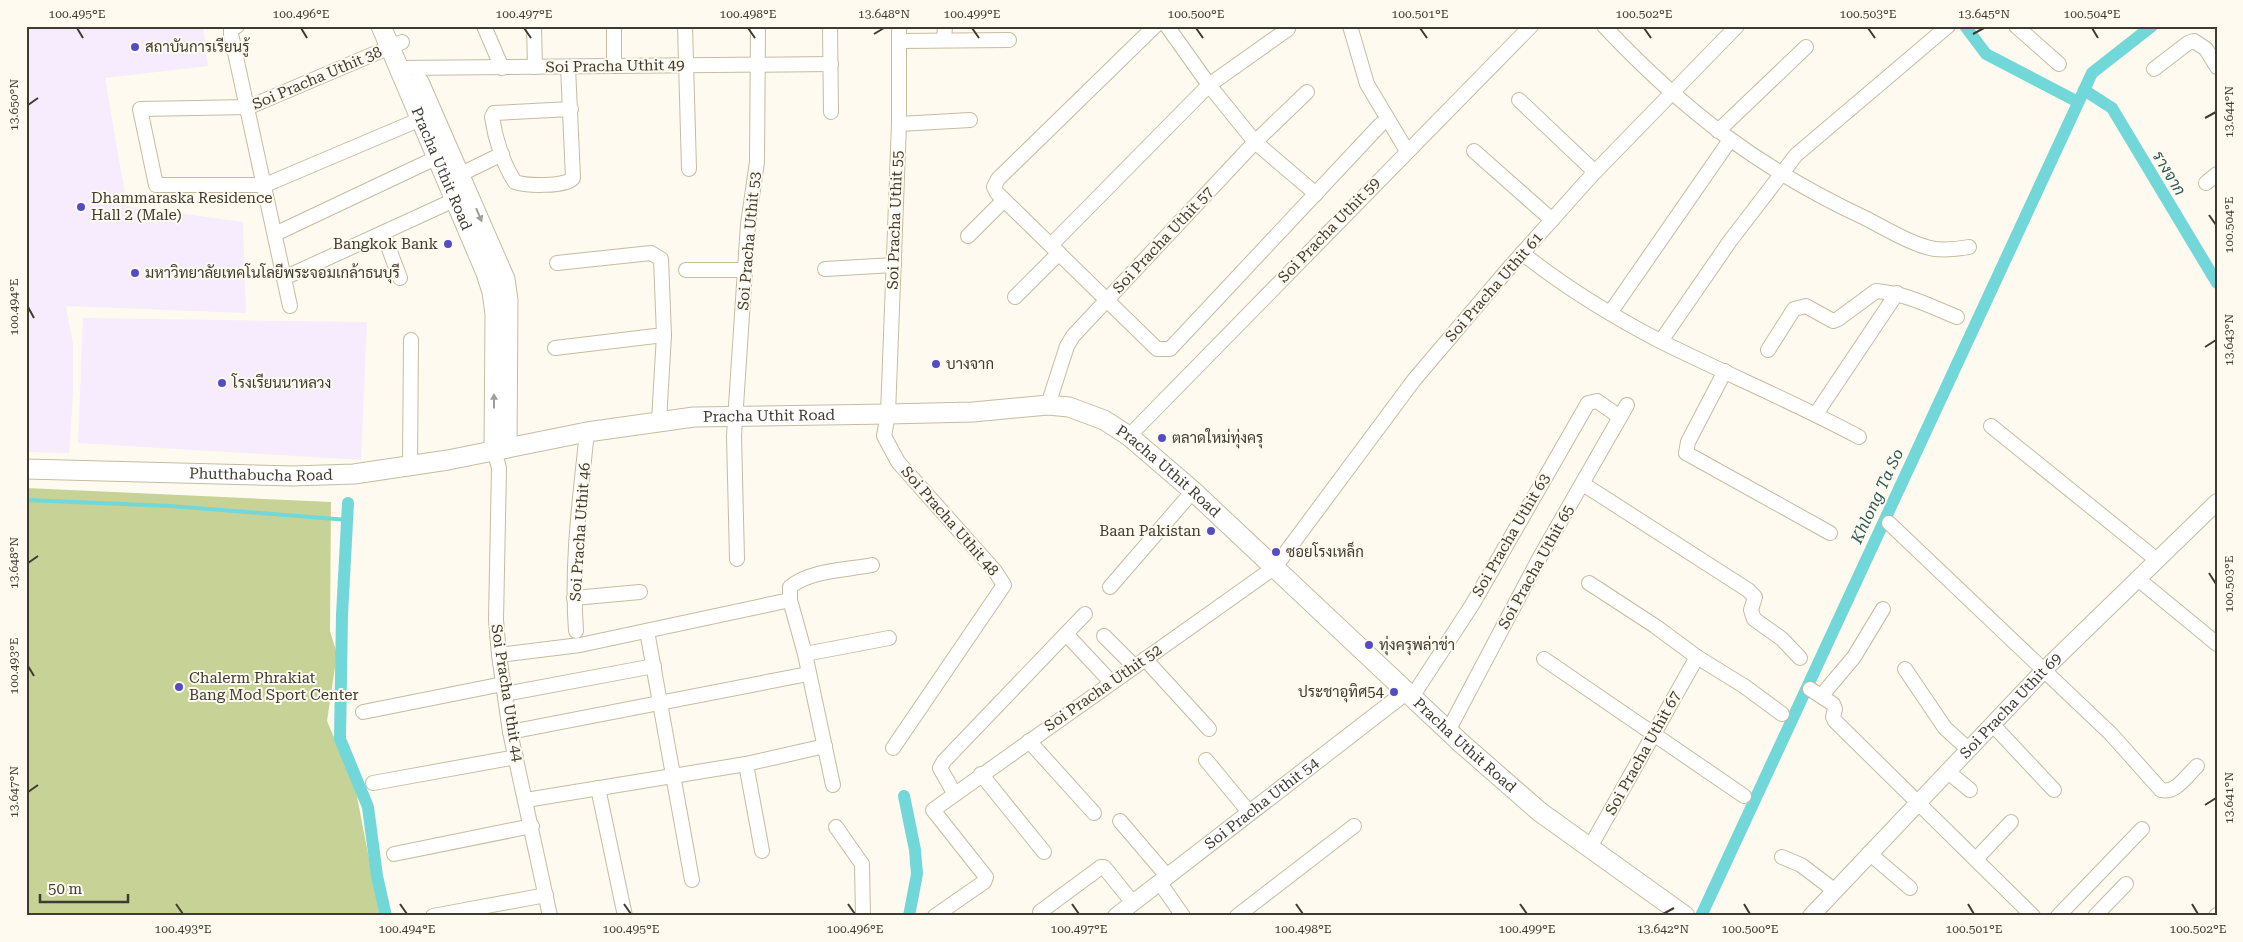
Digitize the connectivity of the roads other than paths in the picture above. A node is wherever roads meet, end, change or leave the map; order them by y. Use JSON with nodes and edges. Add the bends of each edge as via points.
{"nodes":[{"id":1,"x":237,"y":26,"type":"edge"},
{"id":2,"x":381,"y":26,"type":"edge"},
{"id":3,"x":484,"y":26,"type":"edge"},
{"id":4,"x":534,"y":26,"type":"edge"},
{"id":5,"x":614,"y":26,"type":"edge"},
{"id":6,"x":685,"y":26,"type":"edge"},
{"id":7,"x":758,"y":26,"type":"edge"},
{"id":8,"x":830,"y":26,"type":"edge"},
{"id":9,"x":899,"y":26,"type":"edge"},
{"id":10,"x":1155,"y":26,"type":"edge"},
{"id":11,"x":1167,"y":26,"type":"edge"},
{"id":12,"x":1350,"y":26,"type":"edge"},
{"id":13,"x":1531,"y":26,"type":"edge"},
{"id":14,"x":1604,"y":26,"type":"edge"},
{"id":15,"x":1737,"y":26,"type":"edge"},
{"id":16,"x":1948,"y":26,"type":"edge"},
{"id":17,"x":2016,"y":26,"type":"edge"},
{"id":18,"x":1288,"y":29,"type":"dead end"},
{"id":19,"x":944,"y":33,"type":"edge"},
{"id":20,"x":396,"y":38,"type":"edge"},
{"id":21,"x":1009,"y":40,"type":"dead end"},
{"id":22,"x":900,"y":41,"type":"junction"},
{"id":23,"x":1806,"y":47,"type":"dead end"},
{"id":24,"x":830,"y":64,"type":"junction"},
{"id":25,"x":2058,"y":64,"type":"dead end"},
{"id":26,"x":687,"y":65,"type":"junction"},
{"id":27,"x":614,"y":66,"type":"junction"},
{"id":28,"x":758,"y":66,"type":"junction"},
{"id":29,"x":535,"y":67,"type":"junction"},
{"id":30,"x":568,"y":67,"type":"junction"},
{"id":31,"x":2217,"y":67,"type":"edge"},
{"id":32,"x":406,"y":68,"type":"junction"},
{"id":33,"x":502,"y":68,"type":"junction"},
{"id":34,"x":2154,"y":69,"type":"dead end"},
{"id":35,"x":1208,"y":84,"type":"junction"},
{"id":36,"x":1307,"y":92,"type":"dead end"},
{"id":37,"x":1672,"y":93,"type":"junction"},
{"id":38,"x":1520,"y":100,"type":"dead end"},
{"id":39,"x":249,"y":107,"type":"junction"},
{"id":40,"x":571,"y":109,"type":"junction"},
{"id":41,"x":831,"y":112,"type":"dead end"},
{"id":42,"x":427,"y":116,"type":"junction"},
{"id":43,"x":970,"y":120,"type":"dead end"},
{"id":44,"x":899,"y":124,"type":"junction"},
{"id":45,"x":1380,"y":125,"type":"dead end"},
{"id":46,"x":1718,"y":131,"type":"junction"},
{"id":47,"x":1730,"y":140,"type":"junction"},
{"id":48,"x":1256,"y":142,"type":"junction"},
{"id":49,"x":1407,"y":151,"type":"junction"},
{"id":50,"x":1474,"y":151,"type":"dead end"},
{"id":51,"x":502,"y":154,"type":"junction"},
{"id":52,"x":438,"y":157,"type":"junction"},
{"id":53,"x":689,"y":169,"type":"dead end"},
{"id":54,"x":1595,"y":172,"type":"junction"},
{"id":55,"x":1780,"y":174,"type":"junction"},
{"id":56,"x":454,"y":177,"type":"junction"},
{"id":57,"x":265,"y":185,"type":"junction"},
{"id":58,"x":1316,"y":194,"type":"junction"},
{"id":59,"x":462,"y":196,"type":"junction"},
{"id":60,"x":1004,"y":200,"type":"junction"},
{"id":61,"x":1552,"y":220,"type":"junction"},
{"id":62,"x":383,"y":233,"type":"junction"},
{"id":63,"x":274,"y":234,"type":"junction"},
{"id":64,"x":968,"y":236,"type":"dead end"},
{"id":65,"x":1969,"y":247,"type":"dead end"},
{"id":66,"x":1055,"y":249,"type":"junction"},
{"id":67,"x":1522,"y":253,"type":"junction"},
{"id":68,"x":557,"y":263,"type":"dead end"},
{"id":69,"x":894,"y":266,"type":"junction"},
{"id":70,"x":825,"y":269,"type":"dead end"},
{"id":71,"x":686,"y":270,"type":"dead end"},
{"id":72,"x":744,"y":270,"type":"junction"},
{"id":73,"x":284,"y":278,"type":"junction"},
{"id":74,"x":400,"y":278,"type":"dead end"},
{"id":75,"x":1897,"y":293,"type":"junction"},
{"id":76,"x":1015,"y":297,"type":"dead end"},
{"id":77,"x":1107,"y":299,"type":"junction"},
{"id":78,"x":290,"y":306,"type":"dead end"},
{"id":79,"x":1610,"y":313,"type":"junction"},
{"id":80,"x":1957,"y":317,"type":"dead end"},
{"id":81,"x":664,"y":335,"type":"junction"},
{"id":82,"x":411,"y":340,"type":"dead end"},
{"id":83,"x":1661,"y":342,"type":"junction"},
{"id":84,"x":555,"y":348,"type":"dead end"},
{"id":85,"x":1768,"y":350,"type":"dead end"},
{"id":86,"x":1725,"y":372,"type":"junction"},
{"id":87,"x":1048,"y":405,"type":"junction"},
{"id":88,"x":1624,"y":411,"type":"joint"},
{"id":89,"x":888,"y":414,"type":"junction"},
{"id":90,"x":1816,"y":414,"type":"junction"},
{"id":91,"x":737,"y":417,"type":"junction"},
{"id":92,"x":659,"y":421,"type":"junction"},
{"id":93,"x":1991,"y":426,"type":"dead end"},
{"id":94,"x":588,"y":432,"type":"junction"},
{"id":95,"x":1129,"y":436,"type":"junction"},
{"id":96,"x":1859,"y":437,"type":"dead end"},
{"id":97,"x":500,"y":455,"type":"junction"},
{"id":98,"x":410,"y":466,"type":"junction"},
{"id":99,"x":26,"y":469,"type":"edge"},
{"id":100,"x":1583,"y":484,"type":"junction"},
{"id":101,"x":1193,"y":491,"type":"junction"},
{"id":102,"x":2217,"y":502,"type":"edge"},
{"id":103,"x":1889,"y":523,"type":"dead end"},
{"id":104,"x":1830,"y":533,"type":"dead end"},
{"id":105,"x":738,"y":559,"type":"dead end"},
{"id":106,"x":2156,"y":560,"type":"junction"},
{"id":107,"x":872,"y":565,"type":"dead end"},
{"id":108,"x":1274,"y":567,"type":"junction"},
{"id":109,"x":2138,"y":579,"type":"junction"},
{"id":110,"x":1589,"y":583,"type":"dead end"},
{"id":111,"x":1110,"y":587,"type":"dead end"},
{"id":112,"x":640,"y":592,"type":"dead end"},
{"id":113,"x":574,"y":598,"type":"junction"},
{"id":114,"x":790,"y":600,"type":"junction"},
{"id":115,"x":1883,"y":609,"type":"dead end"},
{"id":116,"x":1085,"y":614,"type":"dead end"},
{"id":117,"x":576,"y":631,"type":"dead end"},
{"id":118,"x":647,"y":631,"type":"junction"},
{"id":119,"x":1066,"y":634,"type":"junction"},
{"id":120,"x":1104,"y":636,"type":"dead end"},
{"id":121,"x":888,"y":638,"type":"dead end"},
{"id":122,"x":2217,"y":644,"type":"edge"},
{"id":123,"x":499,"y":654,"type":"junction"},
{"id":124,"x":805,"y":654,"type":"junction"},
{"id":125,"x":1697,"y":657,"type":"junction"},
{"id":126,"x":1800,"y":658,"type":"dead end"},
{"id":127,"x":1544,"y":659,"type":"dead end"},
{"id":128,"x":1140,"y":662,"type":"junction"},
{"id":129,"x":654,"y":666,"type":"junction"},
{"id":130,"x":1904,"y":669,"type":"dead end"},
{"id":131,"x":2044,"y":670,"type":"junction"},
{"id":132,"x":808,"y":674,"type":"junction"},
{"id":133,"x":1112,"y":682,"type":"junction"},
{"id":134,"x":504,"y":689,"type":"junction"},
{"id":135,"x":1409,"y":694,"type":"junction"},
{"id":136,"x":660,"y":703,"type":"junction"},
{"id":137,"x":363,"y":712,"type":"dead end"},
{"id":138,"x":1782,"y":714,"type":"dead end"},
{"id":139,"x":1992,"y":724,"type":"junction"},
{"id":140,"x":1209,"y":729,"type":"dead end"},
{"id":141,"x":1448,"y":731,"type":"junction"},
{"id":142,"x":510,"y":732,"type":"junction"},
{"id":143,"x":1654,"y":736,"type":"junction"},
{"id":144,"x":1029,"y":741,"type":"junction"},
{"id":145,"x":825,"y":746,"type":"junction"},
{"id":146,"x":893,"y":748,"type":"dead end"},
{"id":147,"x":1968,"y":749,"type":"junction"},
{"id":148,"x":516,"y":757,"type":"junction"},
{"id":149,"x":1206,"y":760,"type":"dead end"},
{"id":150,"x":746,"y":764,"type":"junction"},
{"id":151,"x":2197,"y":766,"type":"dead end"},
{"id":152,"x":1948,"y":771,"type":"junction"},
{"id":153,"x":981,"y":774,"type":"junction"},
{"id":154,"x":675,"y":776,"type":"junction"},
{"id":155,"x":373,"y":783,"type":"dead end"},
{"id":156,"x":833,"y":785,"type":"dead end"},
{"id":157,"x":598,"y":788,"type":"junction"},
{"id":158,"x":1970,"y":790,"type":"dead end"},
{"id":159,"x":2054,"y":790,"type":"dead end"},
{"id":160,"x":954,"y":793,"type":"junction"},
{"id":161,"x":1744,"y":796,"type":"dead end"},
{"id":162,"x":526,"y":800,"type":"junction"},
{"id":163,"x":1917,"y":802,"type":"junction"},
{"id":164,"x":1249,"y":812,"type":"junction"},
{"id":165,"x":1094,"y":813,"type":"dead end"},
{"id":166,"x":1120,"y":821,"type":"dead end"},
{"id":167,"x":2011,"y":822,"type":"dead end"},
{"id":168,"x":532,"y":826,"type":"junction"},
{"id":169,"x":1354,"y":826,"type":"dead end"},
{"id":170,"x":836,"y":827,"type":"dead end"},
{"id":171,"x":2142,"y":829,"type":"dead end"},
{"id":172,"x":1589,"y":849,"type":"junction"},
{"id":173,"x":762,"y":851,"type":"dead end"},
{"id":174,"x":1044,"y":852,"type":"dead end"},
{"id":175,"x":1869,"y":853,"type":"junction"},
{"id":176,"x":394,"y":854,"type":"dead end"},
{"id":177,"x":1782,"y":857,"type":"dead end"},
{"id":178,"x":1976,"y":859,"type":"junction"},
{"id":179,"x":1163,"y":879,"type":"junction"},
{"id":180,"x":692,"y":880,"type":"dead end"},
{"id":181,"x":2126,"y":884,"type":"dead end"},
{"id":182,"x":1910,"y":888,"type":"dead end"},
{"id":183,"x":1834,"y":890,"type":"junction"},
{"id":184,"x":546,"y":895,"type":"junction"},
{"id":185,"x":1133,"y":903,"type":"junction"},
{"id":186,"x":1040,"y":912,"type":"dead end"},
{"id":187,"x":1682,"y":914,"type":"edge"},
{"id":188,"x":434,"y":916,"type":"edge"},
{"id":189,"x":550,"y":916,"type":"edge"},
{"id":190,"x":625,"y":916,"type":"edge"},
{"id":191,"x":863,"y":916,"type":"edge"},
{"id":192,"x":935,"y":916,"type":"edge"},
{"id":193,"x":1116,"y":916,"type":"edge"},
{"id":194,"x":1183,"y":916,"type":"edge"},
{"id":195,"x":1237,"y":916,"type":"edge"},
{"id":196,"x":1810,"y":916,"type":"edge"},
{"id":197,"x":2033,"y":916,"type":"edge"},
{"id":198,"x":2058,"y":916,"type":"edge"},
{"id":199,"x":2095,"y":916,"type":"edge"}],
"edges":[{"from":1,"to":39,"type":"street","via":[[231,31]]},
{"from":2,"to":20,"type":"main road","name":"Pracha Uthit Road"},
{"from":3,"to":33,"type":"street"},
{"from":4,"to":29,"type":"street"},
{"from":5,"to":27,"type":"street"},
{"from":6,"to":26,"type":"street"},
{"from":7,"to":28,"type":"street","name":"Soi Pracha Uthit 53"},
{"from":8,"to":24,"type":"street"},
{"from":9,"to":22,"type":"street","name":"Soi Pracha Uthit 55"},
{"from":10,"to":60,"type":"street","via":[[998,179],[994,187]]},
{"from":11,"to":35,"type":"street"},
{"from":12,"to":49,"type":"street","via":[[1367,84]]},
{"from":13,"to":49,"type":"street","name":"Soi Pracha Uthit 59"},
{"from":14,"to":37,"type":"street"},
{"from":15,"to":37,"type":"street","name":"Soi Pracha Uthit 61"},
{"from":16,"to":55,"type":"street","via":[[1796,155]]},
{"from":17,"to":25,"type":"street"},
{"from":18,"to":35,"type":"street"},
{"from":19,"to":21,"type":"street"},
{"from":19,"to":22,"type":"street"},
{"from":20,"to":32,"type":"main road","name":"Pracha Uthit Road"},
{"from":20,"to":39,"type":"street","name":"Soi Pracha Uthit 38"},
{"from":22,"to":44,"type":"street","name":"Soi Pracha Uthit 55"},
{"from":23,"to":46,"type":"street"},
{"from":24,"to":28,"type":"street","name":"Soi Pracha Uthit 49"},
{"from":24,"to":41,"type":"street"},
{"from":26,"to":27,"type":"street","name":"Soi Pracha Uthit 49"},
{"from":26,"to":28,"type":"street","name":"Soi Pracha Uthit 49"},
{"from":26,"to":53,"type":"street"},
{"from":27,"to":30,"type":"street","name":"Soi Pracha Uthit 49"},
{"from":28,"to":72,"type":"street","name":"Soi Pracha Uthit 53","via":[[757,162]]},
{"from":29,"to":30,"type":"street","name":"Soi Pracha Uthit 49"},
{"from":29,"to":33,"type":"street","name":"Soi Pracha Uthit 49"},
{"from":30,"to":40,"type":"street"},
{"from":31,"to":34,"type":"street","via":[[2206,49],[2194,41]]},
{"from":32,"to":33,"type":"street","name":"Soi Pracha Uthit 49"},
{"from":32,"to":42,"type":"main road","name":"Pracha Uthit Road"},
{"from":35,"to":48,"type":"street"},
{"from":35,"to":66,"type":"street"},
{"from":36,"to":48,"type":"street","name":"Soi Pracha Uthit 57"},
{"from":37,"to":46,"type":"street"},
{"from":37,"to":54,"type":"street","name":"Soi Pracha Uthit 61"},
{"from":38,"to":54,"type":"street"},
{"from":39,"to":57,"type":"street"},
{"from":39,"to":57,"type":"street","name":"Soi Pracha Uthit 38","via":[[140,109],[156,185]]},
{"from":40,"to":51,"type":"street","via":[[494,113],[493,124]]},
{"from":40,"to":51,"type":"street","via":[[574,174],[569,183],[515,182]]},
{"from":42,"to":52,"type":"main road","name":"Pracha Uthit Road"},
{"from":42,"to":56,"type":"main road","name":"Pracha Uthit Road"},
{"from":42,"to":57,"type":"street"},
{"from":43,"to":44,"type":"street"},
{"from":44,"to":69,"type":"street","name":"Soi Pracha Uthit 55"},
{"from":45,"to":58,"type":"street"},
{"from":46,"to":47,"type":"street"},
{"from":47,"to":55,"type":"street"},
{"from":47,"to":79,"type":"street"},
{"from":48,"to":58,"type":"street"},
{"from":48,"to":77,"type":"street","name":"Soi Pracha Uthit 57"},
{"from":49,"to":95,"type":"street","name":"Soi Pracha Uthit 59"},
{"from":50,"to":61,"type":"street"},
{"from":51,"to":56,"type":"street"},
{"from":52,"to":56,"type":"main road","name":"Pracha Uthit Road"},
{"from":52,"to":63,"type":"street"},
{"from":54,"to":61,"type":"street","name":"Soi Pracha Uthit 61"},
{"from":55,"to":65,"type":"street","via":[[1814,194],[1933,249]]},
{"from":55,"to":83,"type":"street"},
{"from":56,"to":59,"type":"main road","name":"Pracha Uthit Road"},
{"from":57,"to":63,"type":"street"},
{"from":58,"to":77,"type":"street","via":[[1170,349],[1157,349]]},
{"from":59,"to":62,"type":"street"},
{"from":59,"to":97,"type":"main road","name":"Pracha Uthit Road","via":[[500,264],[507,289]]},
{"from":60,"to":64,"type":"street"},
{"from":60,"to":66,"type":"street"},
{"from":61,"to":67,"type":"street","name":"Soi Pracha Uthit 61"},
{"from":62,"to":73,"type":"street"},
{"from":62,"to":74,"type":"street"},
{"from":63,"to":73,"type":"street"},
{"from":66,"to":76,"type":"street"},
{"from":66,"to":77,"type":"street"},
{"from":67,"to":79,"type":"street"},
{"from":67,"to":108,"type":"street","name":"Soi Pracha Uthit 61","via":[[1414,380]]},
{"from":68,"to":81,"type":"street","via":[[651,253],[659,255]]},
{"from":69,"to":70,"type":"street"},
{"from":69,"to":89,"type":"street","name":"Soi Pracha Uthit 55"},
{"from":71,"to":72,"type":"street"},
{"from":72,"to":91,"type":"street","name":"Soi Pracha Uthit 53"},
{"from":73,"to":78,"type":"street"},
{"from":75,"to":80,"type":"street"},
{"from":75,"to":85,"type":"street","via":[[1876,291],[1845,316],[1833,321],[1806,306],[1794,309]]},
{"from":75,"to":90,"type":"street"},
{"from":77,"to":87,"type":"street","name":"Soi Pracha Uthit 57","via":[[1069,341]]},
{"from":79,"to":83,"type":"street"},
{"from":81,"to":84,"type":"street"},
{"from":81,"to":92,"type":"street"},
{"from":82,"to":98,"type":"street"},
{"from":83,"to":86,"type":"street"},
{"from":86,"to":90,"type":"street"},
{"from":86,"to":104,"type":"street","via":[[1688,442],[1686,454]]},
{"from":87,"to":89,"type":"main road","name":"Pracha Uthit Road","via":[[973,412]]},
{"from":87,"to":95,"type":"main road","name":"Pracha Uthit Road","via":[[1085,411]]},
{"from":88,"to":100,"type":"street","name":"Soi Pracha Uthit 65"},
{"from":88,"to":135,"type":"street","name":"Soi Pracha Uthit 63","via":[[1597,401],[1588,403],[1472,605]]},
{"from":89,"to":91,"type":"main road","name":"Pracha Uthit Road"},
{"from":89,"to":146,"type":"street","name":"Soi Pracha Uthit 48","via":[[884,436],[898,462],[1004,584]]},
{"from":90,"to":96,"type":"street"},
{"from":91,"to":92,"type":"main road","name":"Pracha Uthit Road"},
{"from":91,"to":105,"type":"street","name":"Soi Pracha Uthit 53","via":[[734,450]]},
{"from":92,"to":94,"type":"main road","name":"Pracha Uthit Road"},
{"from":93,"to":106,"type":"street"},
{"from":94,"to":97,"type":"main road","name":"Pracha Uthit Road"},
{"from":94,"to":113,"type":"street","name":"Soi Pracha Uthit 46","via":[[575,555]]},
{"from":95,"to":101,"type":"main road","name":"Pracha Uthit Road"},
{"from":97,"to":98,"type":"main road","name":"Phutthabucha Road"},
{"from":97,"to":123,"type":"street","name":"Soi Pracha Uthit 44","via":[[496,620]]},
{"from":98,"to":99,"type":"main road","name":"Phutthabucha Road","via":[[318,476]]},
{"from":100,"to":126,"type":"street","via":[[1748,590],[1755,597],[1752,616],[1782,638]]},
{"from":100,"to":141,"type":"street","name":"Soi Pracha Uthit 65","via":[[1540,557]]},
{"from":101,"to":108,"type":"main road","name":"Pracha Uthit Road"},
{"from":101,"to":111,"type":"street"},
{"from":102,"to":106,"type":"street","name":"Soi Pracha Uthit 69"},
{"from":103,"to":131,"type":"street"},
{"from":106,"to":109,"type":"street","name":"Soi Pracha Uthit 69"},
{"from":107,"to":114,"type":"street","via":[[798,581],[790,587]]},
{"from":108,"to":128,"type":"street","name":"Soi Pracha Uthit 52"},
{"from":108,"to":135,"type":"main road","name":"Pracha Uthit Road"},
{"from":109,"to":122,"type":"street"},
{"from":109,"to":131,"type":"street","name":"Soi Pracha Uthit 69"},
{"from":110,"to":125,"type":"street"},
{"from":112,"to":113,"type":"street"},
{"from":113,"to":117,"type":"street","name":"Soi Pracha Uthit 46"},
{"from":114,"to":118,"type":"street"},
{"from":114,"to":124,"type":"street"},
{"from":115,"to":163,"type":"street","via":[[1854,657],[1816,692],[1834,705],[1835,720]]},
{"from":116,"to":119,"type":"street"},
{"from":118,"to":123,"type":"street","via":[[580,645]]},
{"from":118,"to":129,"type":"street"},
{"from":119,"to":133,"type":"street"},
{"from":119,"to":160,"type":"street","via":[[944,761],[941,773]]},
{"from":120,"to":128,"type":"street"},
{"from":121,"to":124,"type":"street"},
{"from":123,"to":134,"type":"street","name":"Soi Pracha Uthit 44"},
{"from":124,"to":132,"type":"street"},
{"from":125,"to":138,"type":"street"},
{"from":125,"to":143,"type":"street","name":"Soi Pracha Uthit 67"},
{"from":127,"to":143,"type":"street"},
{"from":128,"to":133,"type":"street","name":"Soi Pracha Uthit 52"},
{"from":128,"to":140,"type":"street"},
{"from":129,"to":134,"type":"street"},
{"from":129,"to":136,"type":"street"},
{"from":130,"to":147,"type":"street","via":[[1945,728]]},
{"from":131,"to":139,"type":"street","name":"Soi Pracha Uthit 69"},
{"from":131,"to":151,"type":"street","via":[[2111,734],[2161,790],[2167,792],[2175,788]]},
{"from":132,"to":136,"type":"street"},
{"from":132,"to":145,"type":"street"},
{"from":133,"to":144,"type":"street","name":"Soi Pracha Uthit 52"},
{"from":134,"to":137,"type":"street"},
{"from":134,"to":142,"type":"street","name":"Soi Pracha Uthit 44"},
{"from":135,"to":141,"type":"main road","name":"Pracha Uthit Road"},
{"from":135,"to":164,"type":"street","name":"Soi Pracha Uthit 54"},
{"from":136,"to":142,"type":"street"},
{"from":136,"to":154,"type":"street"},
{"from":139,"to":147,"type":"street","name":"Soi Pracha Uthit 69"},
{"from":139,"to":159,"type":"street"},
{"from":141,"to":172,"type":"main road","name":"Pracha Uthit Road","via":[[1540,812]]},
{"from":142,"to":148,"type":"street","name":"Soi Pracha Uthit 44"},
{"from":143,"to":161,"type":"street"},
{"from":143,"to":172,"type":"street","name":"Soi Pracha Uthit 67"},
{"from":144,"to":153,"type":"street","name":"Soi Pracha Uthit 52"},
{"from":144,"to":165,"type":"street"},
{"from":145,"to":150,"type":"street"},
{"from":145,"to":156,"type":"street"},
{"from":147,"to":152,"type":"street","name":"Soi Pracha Uthit 69"},
{"from":148,"to":155,"type":"street"},
{"from":148,"to":162,"type":"street","name":"Soi Pracha Uthit 44"},
{"from":149,"to":164,"type":"street"},
{"from":150,"to":154,"type":"street"},
{"from":150,"to":173,"type":"street"},
{"from":152,"to":158,"type":"street"},
{"from":152,"to":163,"type":"street","name":"Soi Pracha Uthit 69"},
{"from":153,"to":160,"type":"street","name":"Soi Pracha Uthit 52"},
{"from":153,"to":174,"type":"street"},
{"from":154,"to":157,"type":"street"},
{"from":154,"to":180,"type":"street"},
{"from":157,"to":162,"type":"street"},
{"from":157,"to":190,"type":"street"},
{"from":160,"to":192,"type":"street","name":"Soi Pracha Uthit 52","via":[[933,810],[986,877],[984,882]]},
{"from":162,"to":168,"type":"street","name":"Soi Pracha Uthit 44"},
{"from":163,"to":175,"type":"street","name":"Soi Pracha Uthit 69"},
{"from":163,"to":178,"type":"street"},
{"from":164,"to":179,"type":"street","name":"Soi Pracha Uthit 54"},
{"from":166,"to":179,"type":"street"},
{"from":167,"to":178,"type":"street"},
{"from":168,"to":176,"type":"street"},
{"from":168,"to":184,"type":"street","name":"Soi Pracha Uthit 44"},
{"from":169,"to":195,"type":"street"},
{"from":170,"to":191,"type":"street","via":[[862,864]]},
{"from":171,"to":198,"type":"street"},
{"from":172,"to":187,"type":"main road","name":"Pracha Uthit Road"},
{"from":175,"to":182,"type":"street"},
{"from":175,"to":183,"type":"street","name":"Soi Pracha Uthit 69"},
{"from":177,"to":183,"type":"street","via":[[1802,865]]},
{"from":178,"to":197,"type":"street"},
{"from":179,"to":185,"type":"street","name":"Soi Pracha Uthit 54"},
{"from":179,"to":194,"type":"street"},
{"from":181,"to":199,"type":"street"},
{"from":183,"to":196,"type":"street","name":"Soi Pracha Uthit 69"},
{"from":184,"to":188,"type":"street"},
{"from":184,"to":189,"type":"street","name":"Soi Pracha Uthit 44"},
{"from":185,"to":186,"type":"street","via":[[1101,867]]},
{"from":185,"to":193,"type":"street","name":"Soi Pracha Uthit 54"}]}
